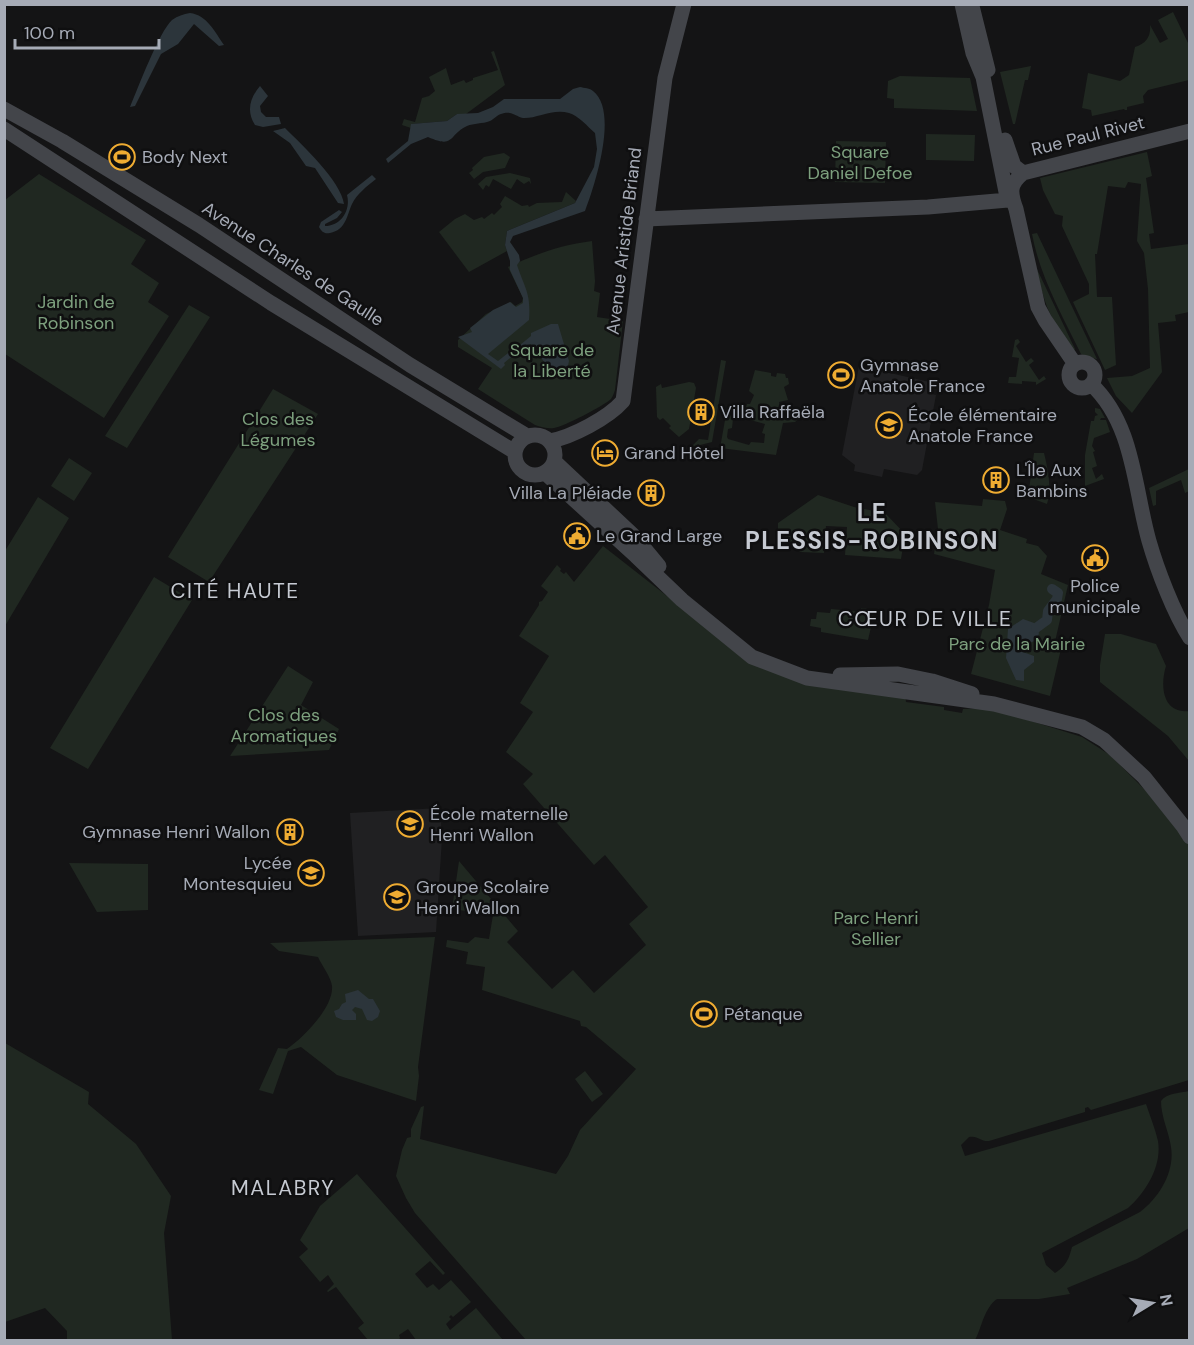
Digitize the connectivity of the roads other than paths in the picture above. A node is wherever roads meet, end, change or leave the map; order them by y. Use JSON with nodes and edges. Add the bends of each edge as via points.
{"nodes":[{"id":1,"x":684,"y":4,"type":"edge"},
{"id":2,"x":964,"y":4,"type":"edge"},
{"id":3,"x":971,"y":4,"type":"edge"},
{"id":4,"x":979,"y":30,"type":"junction"},
{"id":5,"x":4,"y":108,"type":"edge"},
{"id":6,"x":35,"y":127,"type":"junction"},
{"id":7,"x":4,"y":129,"type":"edge"},
{"id":8,"x":1190,"y":131,"type":"edge"},
{"id":9,"x":25,"y":143,"type":"junction"},
{"id":10,"x":1023,"y":173,"type":"junction"},
{"id":11,"x":1009,"y":198,"type":"junction"},
{"id":12,"x":646,"y":219,"type":"junction"},
{"id":13,"x":527,"y":436,"type":"junction"},
{"id":14,"x":550,"y":441,"type":"junction"},
{"id":15,"x":515,"y":452,"type":"junction"},
{"id":16,"x":550,"y":467,"type":"junction"},
{"id":17,"x":1190,"y":638,"type":"edge"},
{"id":18,"x":1190,"y":837,"type":"edge"}],
"edges":[{"from":1,"to":12,"type":"main road","name":"Avenue Aristide Briand","via":[[665,78]]},
{"from":2,"to":4,"type":"main road","via":[[971,26]]},
{"from":2,"to":11,"type":"main road"},
{"from":3,"to":4,"type":"main road"},
{"from":4,"to":10,"type":"main road","via":[[1008,152],[1014,166]]},
{"from":5,"to":6,"type":"main road","name":"Avenue Charles de Gaulle"},
{"from":6,"to":9,"type":"main road"},
{"from":6,"to":13,"type":"main road","name":"Avenue Charles de Gaulle","via":[[198,225],[410,365]]},
{"from":7,"to":9,"type":"main road"},
{"from":8,"to":10,"type":"main road","name":"Rue Paul Rivet"},
{"from":9,"to":15,"type":"main road","via":[[271,303]]},
{"from":10,"to":11,"type":"main road","name":"Rue Paul Rivet","via":[[1013,183]]},
{"from":11,"to":12,"type":"main road","via":[[928,207]]},
{"from":11,"to":17,"type":"main road","via":[[1016,209],[1038,307],[1076,364],[1069,374],[1071,382],[1081,388],[1091,384],[1119,422],[1149,542]]},
{"from":12,"to":14,"type":"main road","name":"Avenue Aristide Briand","via":[[623,401],[613,411],[562,439]]},
{"from":13,"to":14,"type":"main road","via":[[540,435]]},
{"from":13,"to":15,"type":"main road"},
{"from":14,"to":16,"type":"main road","via":[[555,451]]},
{"from":15,"to":16,"type":"main road","via":[[518,465],[533,475]]},
{"from":16,"to":18,"type":"main road","via":[[699,615],[752,657],[807,678],[994,704],[1082,727],[1104,740],[1144,777]]}]}
